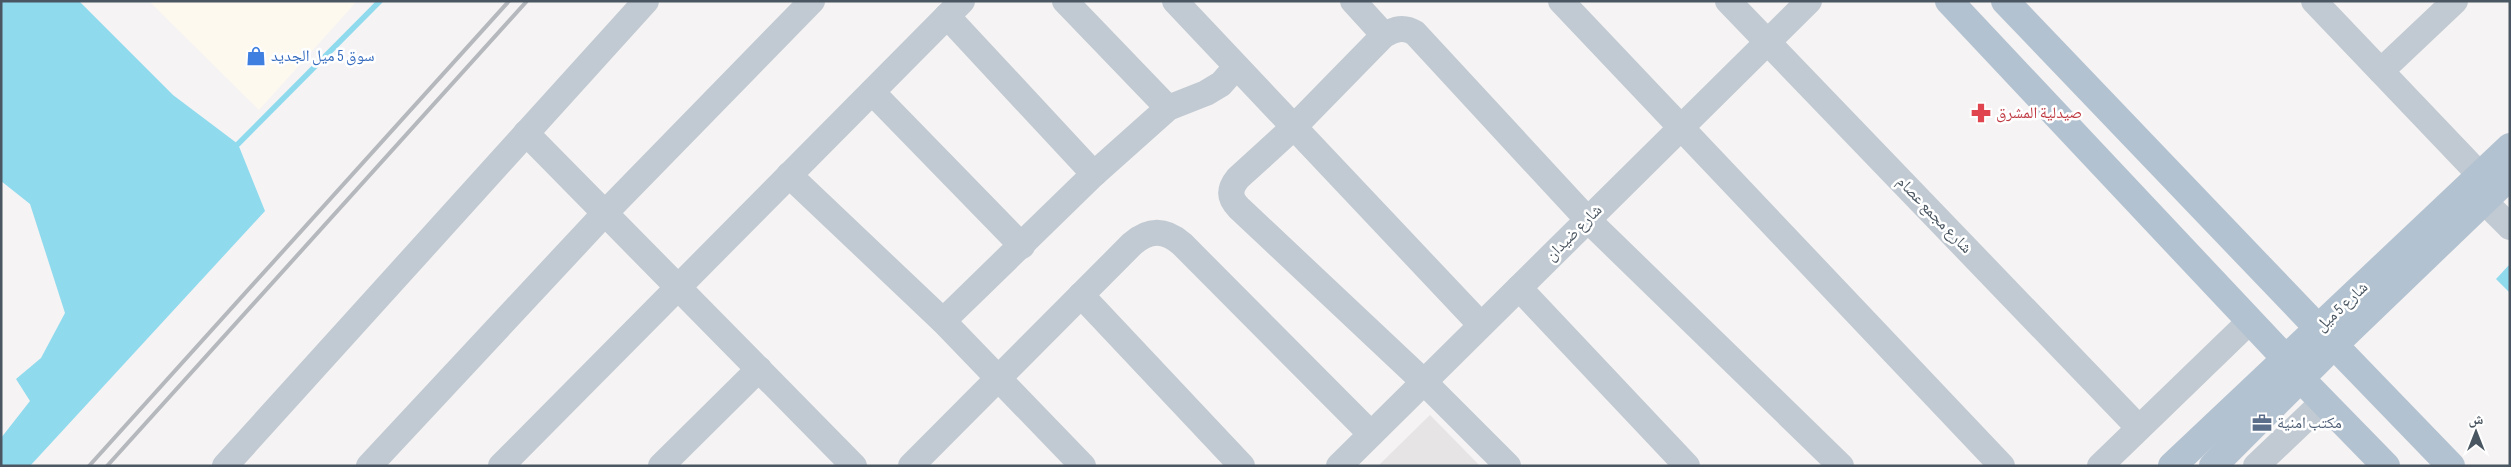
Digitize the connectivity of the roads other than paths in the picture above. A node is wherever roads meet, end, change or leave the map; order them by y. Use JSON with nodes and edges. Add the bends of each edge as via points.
{"nodes":[{"id":1,"x":646,"y":1,"type":"edge"},
{"id":2,"x":812,"y":1,"type":"edge"},
{"id":3,"x":1065,"y":1,"type":"edge"},
{"id":4,"x":1175,"y":1,"type":"edge"},
{"id":5,"x":1353,"y":1,"type":"edge"},
{"id":6,"x":1561,"y":1,"type":"edge"},
{"id":7,"x":1728,"y":1,"type":"edge"},
{"id":8,"x":1809,"y":1,"type":"edge"},
{"id":9,"x":1949,"y":1,"type":"edge"},
{"id":10,"x":2005,"y":1,"type":"edge"},
{"id":11,"x":2314,"y":1,"type":"edge"},
{"id":12,"x":2455,"y":1,"type":"edge"},
{"id":13,"x":954,"y":9,"type":"edge"},
{"id":14,"x":1384,"y":35,"type":"junction"},
{"id":15,"x":1768,"y":42,"type":"junction"},
{"id":16,"x":1236,"y":67,"type":"junction"},
{"id":17,"x":2381,"y":71,"type":"junction"},
{"id":18,"x":872,"y":92,"type":"junction"},
{"id":19,"x":1168,"y":108,"type":"junction"},
{"id":20,"x":1293,"y":128,"type":"junction"},
{"id":21,"x":1682,"y":128,"type":"junction"},
{"id":22,"x":526,"y":133,"type":"junction"},
{"id":23,"x":2510,"y":147,"type":"edge"},
{"id":24,"x":1094,"y":174,"type":"junction"},
{"id":25,"x":789,"y":176,"type":"junction"},
{"id":26,"x":2510,"y":176,"type":"edge"},
{"id":27,"x":2482,"y":188,"type":"junction"},
{"id":28,"x":605,"y":213,"type":"junction"},
{"id":29,"x":1588,"y":220,"type":"junction"},
{"id":30,"x":2510,"y":227,"type":"edge"},
{"id":31,"x":1022,"y":246,"type":"junction"},
{"id":32,"x":678,"y":287,"type":"junction"},
{"id":33,"x":1519,"y":288,"type":"junction"},
{"id":34,"x":2286,"y":294,"type":"junction"},
{"id":35,"x":1081,"y":295,"type":"junction"},
{"id":36,"x":2368,"y":297,"type":"junction"},
{"id":37,"x":943,"y":321,"type":"junction"},
{"id":38,"x":2252,"y":323,"type":"junction"},
{"id":39,"x":1481,"y":325,"type":"junction"},
{"id":40,"x":2326,"y":337,"type":"junction"},
{"id":41,"x":2293,"y":368,"type":"junction"},
{"id":42,"x":759,"y":369,"type":"junction"},
{"id":43,"x":998,"y":378,"type":"junction"},
{"id":44,"x":1424,"y":382,"type":"junction"},
{"id":45,"x":2375,"y":387,"type":"junction"},
{"id":46,"x":2257,"y":402,"type":"junction"},
{"id":47,"x":2328,"y":411,"type":"junction"},
{"id":48,"x":2139,"y":428,"type":"junction"},
{"id":49,"x":1371,"y":434,"type":"junction"},
{"id":50,"x":234,"y":463,"type":"edge"},
{"id":51,"x":369,"y":466,"type":"edge"},
{"id":52,"x":501,"y":466,"type":"edge"},
{"id":53,"x":661,"y":466,"type":"edge"},
{"id":54,"x":854,"y":466,"type":"edge"},
{"id":55,"x":911,"y":466,"type":"edge"},
{"id":56,"x":1083,"y":466,"type":"edge"},
{"id":57,"x":1242,"y":466,"type":"edge"},
{"id":58,"x":1339,"y":466,"type":"edge"},
{"id":59,"x":1508,"y":466,"type":"edge"},
{"id":60,"x":1687,"y":466,"type":"edge"},
{"id":61,"x":1841,"y":466,"type":"edge"},
{"id":62,"x":2002,"y":466,"type":"edge"},
{"id":63,"x":2100,"y":466,"type":"edge"},
{"id":64,"x":2172,"y":466,"type":"edge"},
{"id":65,"x":2213,"y":466,"type":"edge"},
{"id":66,"x":2256,"y":466,"type":"edge"},
{"id":67,"x":2386,"y":466,"type":"edge"},
{"id":68,"x":2451,"y":466,"type":"edge"}],
"edges":[{"from":1,"to":22,"type":"street"},
{"from":2,"to":28,"type":"street"},
{"from":3,"to":19,"type":"street"},
{"from":4,"to":16,"type":"street"},
{"from":5,"to":14,"type":"street"},
{"from":6,"to":21,"type":"street"},
{"from":7,"to":15,"type":"street","name":"شارع مجمع عصام"},
{"from":8,"to":15,"type":"street","name":"شارع ضيدان"},
{"from":9,"to":38,"type":"main road"},
{"from":10,"to":34,"type":"main road"},
{"from":11,"to":17,"type":"street"},
{"from":12,"to":17,"type":"street"},
{"from":13,"to":18,"type":"street"},
{"from":13,"to":24,"type":"street"},
{"from":14,"to":20,"type":"street"},
{"from":14,"to":29,"type":"street","via":[[1400,28],[1415,33]]},
{"from":15,"to":21,"type":"street","name":"شارع ضيدان"},
{"from":15,"to":48,"type":"street","name":"شارع مجمع عصام"},
{"from":16,"to":19,"type":"street","via":[[1221,84]]},
{"from":16,"to":20,"type":"street"},
{"from":17,"to":27,"type":"street"},
{"from":18,"to":25,"type":"street"},
{"from":18,"to":31,"type":"street"},
{"from":19,"to":24,"type":"street"},
{"from":20,"to":39,"type":"street"},
{"from":20,"to":44,"type":"street","via":[[1233,185],[1230,193],[1233,202]]},
{"from":21,"to":29,"type":"street","name":"شارع ضيدان"},
{"from":21,"to":62,"type":"street"},
{"from":22,"to":28,"type":"street"},
{"from":22,"to":50,"type":"street"},
{"from":23,"to":27,"type":"main road","name":"شارع 5 ميل"},
{"from":24,"to":31,"type":"street"},
{"from":25,"to":32,"type":"street"},
{"from":25,"to":37,"type":"street"},
{"from":26,"to":27,"type":"main road","name":"شارع 5 ميل"},
{"from":27,"to":30,"type":"street"},
{"from":27,"to":36,"type":"main road","name":"شارع 5 ميل"},
{"from":28,"to":32,"type":"street"},
{"from":28,"to":51,"type":"street"},
{"from":29,"to":33,"type":"street","name":"شارع ضيدان"},
{"from":29,"to":61,"type":"street"},
{"from":31,"to":37,"type":"street"},
{"from":32,"to":42,"type":"street"},
{"from":32,"to":52,"type":"street"},
{"from":33,"to":39,"type":"street","name":"شارع ضيدان"},
{"from":33,"to":60,"type":"street"},
{"from":34,"to":36,"type":"main road","via":[[2302,303],[2316,305],[2346,297]]},
{"from":34,"to":40,"type":"main road"},
{"from":35,"to":43,"type":"street"},
{"from":35,"to":49,"type":"street","via":[[1142,235],[1157,231],[1171,234]]},
{"from":35,"to":57,"type":"street"},
{"from":36,"to":40,"type":"main road","name":"شارع 5 ميل"},
{"from":36,"to":45,"type":"main road","via":[[2362,340],[2363,359]]},
{"from":37,"to":43,"type":"street"},
{"from":38,"to":41,"type":"main road"},
{"from":38,"to":46,"type":"main road","via":[[2263,340],[2264,352]]},
{"from":38,"to":48,"type":"street"},
{"from":39,"to":44,"type":"street","name":"شارع ضيدان"},
{"from":40,"to":41,"type":"main road","name":"شارع 5 ميل"},
{"from":40,"to":45,"type":"main road"},
{"from":41,"to":46,"type":"main road","name":"شارع 5 ميل"},
{"from":41,"to":47,"type":"main road"},
{"from":42,"to":53,"type":"street"},
{"from":42,"to":54,"type":"street"},
{"from":43,"to":55,"type":"street"},
{"from":43,"to":56,"type":"street"},
{"from":44,"to":49,"type":"street","name":"شارع ضيدان"},
{"from":44,"to":59,"type":"street"},
{"from":45,"to":68,"type":"main road"},
{"from":46,"to":47,"type":"main road","via":[[2296,403]]},
{"from":46,"to":64,"type":"main road","name":"شارع 5 ميل"},
{"from":46,"to":65,"type":"main road","name":"شارع 5 ميل"},
{"from":47,"to":66,"type":"street"},
{"from":47,"to":67,"type":"main road"},
{"from":48,"to":63,"type":"street"},
{"from":49,"to":58,"type":"street","name":"شارع ضيدان"}]}
